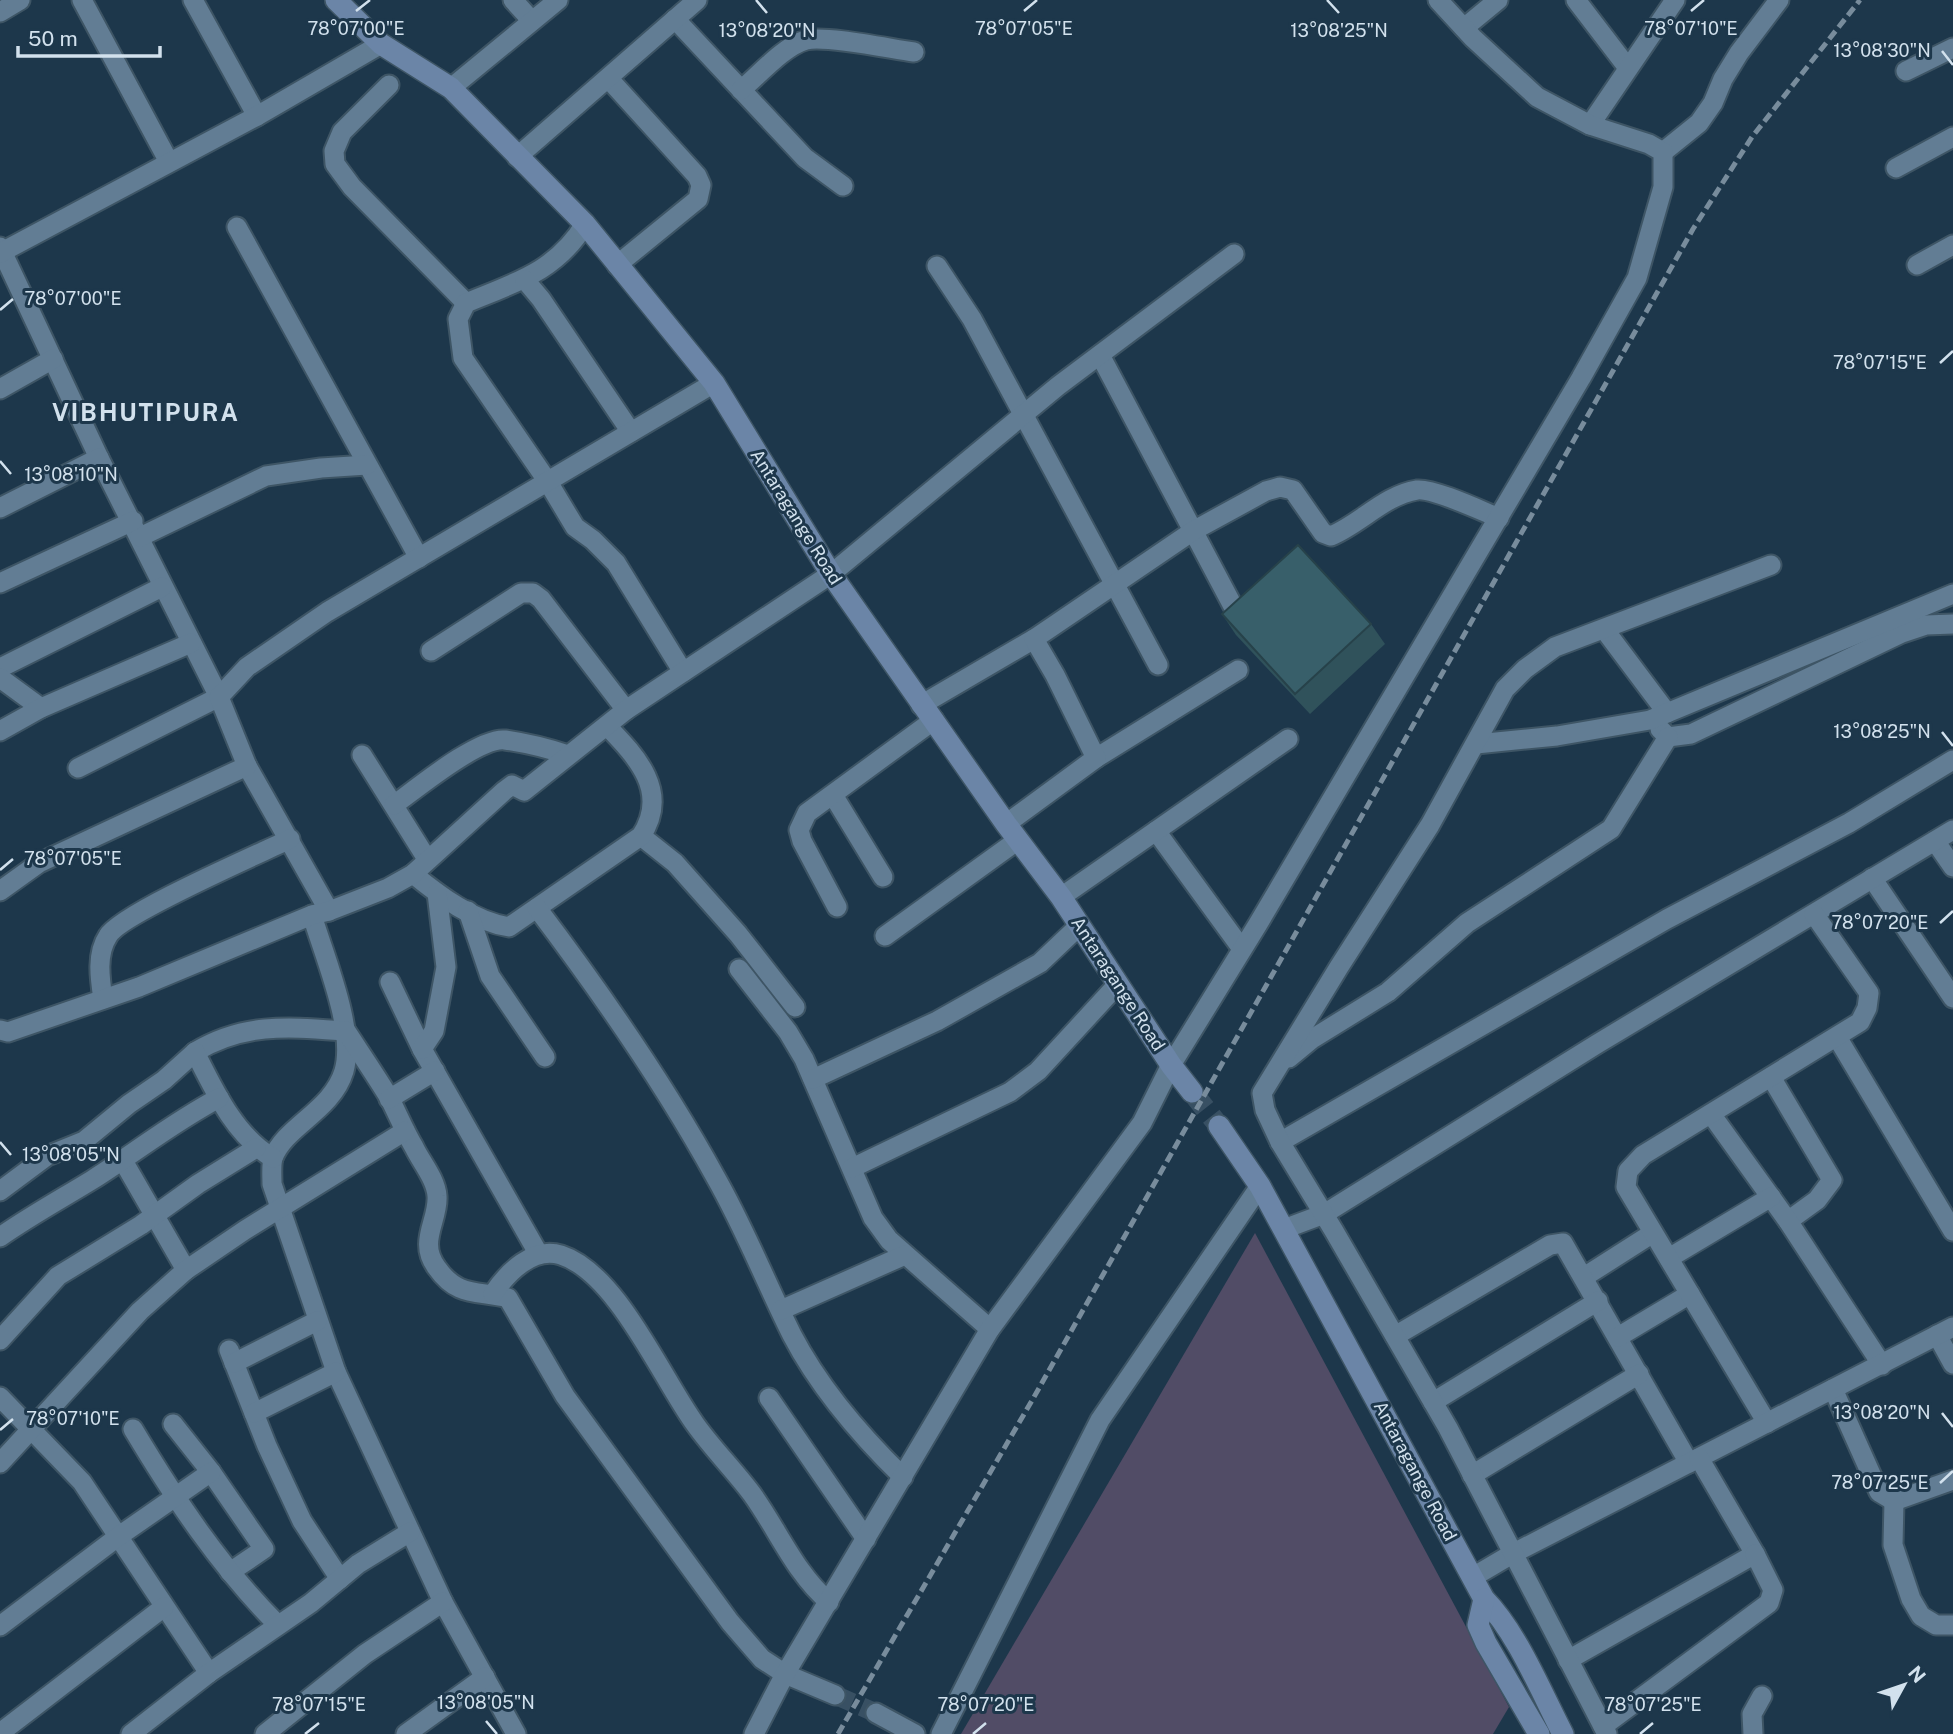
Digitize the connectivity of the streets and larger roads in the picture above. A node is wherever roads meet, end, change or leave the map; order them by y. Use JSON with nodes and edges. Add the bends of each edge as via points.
{"nodes":[{"id":1,"x":20,"y":0,"type":"edge"},
{"id":2,"x":82,"y":0,"type":"edge"},
{"id":3,"x":193,"y":0,"type":"edge"},
{"id":4,"x":336,"y":0,"type":"edge"},
{"id":5,"x":513,"y":0,"type":"edge"},
{"id":6,"x":558,"y":0,"type":"edge"},
{"id":7,"x":697,"y":0,"type":"edge"},
{"id":8,"x":1438,"y":0,"type":"edge"},
{"id":9,"x":1498,"y":0,"type":"edge"},
{"id":10,"x":1576,"y":0,"type":"edge"},
{"id":11,"x":1675,"y":0,"type":"edge"},
{"id":12,"x":1779,"y":0,"type":"edge"},
{"id":13,"x":0,"y":12,"type":"edge"},
{"id":14,"x":675,"y":19,"type":"junction"},
{"id":15,"x":532,"y":21,"type":"junction"},
{"id":16,"x":1464,"y":28,"type":"junction"},
{"id":17,"x":382,"y":44,"type":"junction"},
{"id":18,"x":1953,"y":48,"type":"edge"},
{"id":19,"x":914,"y":52,"type":"dead end"},
{"id":20,"x":1628,"y":68,"type":"junction"},
{"id":21,"x":1906,"y":71,"type":"dead end"},
{"id":22,"x":608,"y":78,"type":"junction"},
{"id":23,"x":389,"y":85,"type":"dead end"},
{"id":24,"x":451,"y":88,"type":"junction"},
{"id":25,"x":741,"y":90,"type":"junction"},
{"id":26,"x":257,"y":116,"type":"junction"},
{"id":27,"x":1590,"y":125,"type":"junction"},
{"id":28,"x":1953,"y":137,"type":"edge"},
{"id":29,"x":1663,"y":152,"type":"junction"},
{"id":30,"x":517,"y":157,"type":"junction"},
{"id":31,"x":169,"y":162,"type":"junction"},
{"id":32,"x":1896,"y":168,"type":"dead end"},
{"id":33,"x":843,"y":186,"type":"dead end"},
{"id":34,"x":585,"y":224,"type":"junction"},
{"id":35,"x":237,"y":227,"type":"dead end"},
{"id":36,"x":1953,"y":246,"type":"edge"},
{"id":37,"x":1,"y":251,"type":"edge"},
{"id":38,"x":1234,"y":254,"type":"dead end"},
{"id":39,"x":617,"y":265,"type":"junction"},
{"id":40,"x":1917,"y":265,"type":"dead end"},
{"id":41,"x":937,"y":266,"type":"dead end"},
{"id":42,"x":526,"y":280,"type":"junction"},
{"id":43,"x":466,"y":303,"type":"junction"},
{"id":44,"x":1100,"y":355,"type":"junction"},
{"id":45,"x":52,"y":359,"type":"junction"},
{"id":46,"x":714,"y":383,"type":"junction"},
{"id":47,"x":0,"y":389,"type":"edge"},
{"id":48,"x":1022,"y":416,"type":"junction"},
{"id":49,"x":631,"y":432,"type":"junction"},
{"id":50,"x":99,"y":458,"type":"junction"},
{"id":51,"x":367,"y":465,"type":"junction"},
{"id":52,"x":548,"y":482,"type":"junction"},
{"id":53,"x":1,"y":507,"type":"edge"},
{"id":54,"x":1499,"y":518,"type":"junction"},
{"id":55,"x":136,"y":529,"type":"junction"},
{"id":56,"x":1193,"y":531,"type":"junction"},
{"id":57,"x":419,"y":558,"type":"junction"},
{"id":58,"x":1771,"y":565,"type":"dead end"},
{"id":59,"x":831,"y":574,"type":"junction"},
{"id":60,"x":0,"y":583,"type":"edge"},
{"id":61,"x":1113,"y":583,"type":"junction"},
{"id":62,"x":162,"y":587,"type":"junction"},
{"id":63,"x":1953,"y":594,"type":"edge"},
{"id":64,"x":1235,"y":610,"type":"edge"},
{"id":65,"x":1953,"y":624,"type":"edge"},
{"id":66,"x":1605,"y":629,"type":"junction"},
{"id":67,"x":1034,"y":639,"type":"junction"},
{"id":68,"x":191,"y":643,"type":"junction"},
{"id":69,"x":431,"y":651,"type":"dead end"},
{"id":70,"x":1158,"y":665,"type":"dead end"},
{"id":71,"x":0,"y":668,"type":"edge"},
{"id":72,"x":1238,"y":670,"type":"dead end"},
{"id":73,"x":683,"y":672,"type":"junction"},
{"id":74,"x":0,"y":678,"type":"edge"},
{"id":75,"x":219,"y":697,"type":"junction"},
{"id":76,"x":41,"y":709,"type":"junction"},
{"id":77,"x":626,"y":710,"type":"junction"},
{"id":78,"x":928,"y":712,"type":"junction"},
{"id":79,"x":1658,"y":717,"type":"junction"},
{"id":80,"x":607,"y":726,"type":"junction"},
{"id":81,"x":0,"y":731,"type":"edge"},
{"id":82,"x":1668,"y":737,"type":"junction"},
{"id":83,"x":1288,"y":740,"type":"dead end"},
{"id":84,"x":1476,"y":744,"type":"junction"},
{"id":85,"x":362,"y":755,"type":"dead end"},
{"id":86,"x":568,"y":755,"type":"junction"},
{"id":87,"x":1097,"y":758,"type":"junction"},
{"id":88,"x":1953,"y":760,"type":"edge"},
{"id":89,"x":247,"y":766,"type":"junction"},
{"id":90,"x":78,"y":768,"type":"dead end"},
{"id":91,"x":833,"y":795,"type":"junction"},
{"id":92,"x":394,"y":806,"type":"junction"},
{"id":93,"x":1953,"y":830,"type":"edge"},
{"id":94,"x":1156,"y":831,"type":"junction"},
{"id":95,"x":1012,"y":832,"type":"junction"},
{"id":96,"x":640,"y":836,"type":"junction"},
{"id":97,"x":290,"y":839,"type":"junction"},
{"id":98,"x":1935,"y":841,"type":"junction"},
{"id":99,"x":427,"y":859,"type":"junction"},
{"id":100,"x":1953,"y":867,"type":"edge"},
{"id":101,"x":413,"y":874,"type":"junction"},
{"id":102,"x":883,"y":877,"type":"dead end"},
{"id":103,"x":1872,"y":878,"type":"junction"},
{"id":104,"x":2,"y":885,"type":"edge"},
{"id":105,"x":437,"y":893,"type":"junction"},
{"id":106,"x":1060,"y":897,"type":"junction"},
{"id":107,"x":837,"y":907,"type":"dead end"},
{"id":108,"x":537,"y":908,"type":"junction"},
{"id":109,"x":468,"y":911,"type":"junction"},
{"id":110,"x":320,"y":913,"type":"junction"},
{"id":111,"x":1814,"y":914,"type":"junction"},
{"id":112,"x":1079,"y":926,"type":"junction"},
{"id":113,"x":885,"y":936,"type":"dead end"},
{"id":114,"x":1242,"y":949,"type":"junction"},
{"id":115,"x":739,"y":969,"type":"dead end"},
{"id":116,"x":390,"y":982,"type":"dead end"},
{"id":117,"x":1118,"y":984,"type":"junction"},
{"id":118,"x":1953,"y":998,"type":"edge"},
{"id":119,"x":103,"y":999,"type":"junction"},
{"id":120,"x":795,"y":1007,"type":"dead end"},
{"id":121,"x":0,"y":1030,"type":"edge"},
{"id":122,"x":346,"y":1031,"type":"junction"},
{"id":123,"x":1837,"y":1037,"type":"junction"},
{"id":124,"x":422,"y":1049,"type":"junction"},
{"id":125,"x":195,"y":1052,"type":"junction"},
{"id":126,"x":545,"y":1057,"type":"dead end"},
{"id":127,"x":1171,"y":1065,"type":"junction"},
{"id":128,"x":1277,"y":1068,"type":"junction"},
{"id":129,"x":435,"y":1071,"type":"junction"},
{"id":130,"x":1771,"y":1077,"type":"junction"},
{"id":131,"x":813,"y":1079,"type":"junction"},
{"id":132,"x":1192,"y":1092,"type":"tunnel mouth"},
{"id":133,"x":219,"y":1098,"type":"junction"},
{"id":134,"x":389,"y":1099,"type":"junction"},
{"id":135,"x":1711,"y":1114,"type":"junction"},
{"id":136,"x":1219,"y":1126,"type":"tunnel mouth"},
{"id":137,"x":405,"y":1131,"type":"junction"},
{"id":138,"x":1280,"y":1142,"type":"junction"},
{"id":139,"x":265,"y":1153,"type":"junction"},
{"id":140,"x":122,"y":1159,"type":"junction"},
{"id":141,"x":852,"y":1168,"type":"junction"},
{"id":142,"x":1260,"y":1186,"type":"junction"},
{"id":143,"x":0,"y":1191,"type":"edge"},
{"id":144,"x":1771,"y":1197,"type":"junction"},
{"id":145,"x":280,"y":1208,"type":"junction"},
{"id":146,"x":1324,"y":1214,"type":"junction"},
{"id":147,"x":154,"y":1216,"type":"junction"},
{"id":148,"x":1788,"y":1221,"type":"junction"},
{"id":149,"x":1284,"y":1229,"type":"junction"},
{"id":150,"x":1953,"y":1231,"type":"edge"},
{"id":151,"x":1653,"y":1233,"type":"junction"},
{"id":152,"x":0,"y":1237,"type":"edge"},
{"id":153,"x":538,"y":1253,"type":"junction"},
{"id":154,"x":905,"y":1255,"type":"junction"},
{"id":155,"x":1669,"y":1258,"type":"junction"},
{"id":156,"x":186,"y":1270,"type":"junction"},
{"id":157,"x":1584,"y":1278,"type":"junction"},
{"id":158,"x":492,"y":1294,"type":"junction"},
{"id":159,"x":1690,"y":1294,"type":"junction"},
{"id":160,"x":1598,"y":1301,"type":"junction"},
{"id":161,"x":781,"y":1310,"type":"junction"},
{"id":162,"x":317,"y":1321,"type":"junction"},
{"id":163,"x":990,"y":1329,"type":"junction"},
{"id":164,"x":1945,"y":1331,"type":"edge"},
{"id":165,"x":1395,"y":1336,"type":"junction"},
{"id":166,"x":1618,"y":1337,"type":"junction"},
{"id":167,"x":0,"y":1340,"type":"edge"},
{"id":168,"x":1953,"y":1364,"type":"edge"},
{"id":169,"x":1882,"y":1365,"type":"junction"},
{"id":170,"x":336,"y":1372,"type":"junction"},
{"id":171,"x":1639,"y":1374,"type":"junction"},
{"id":172,"x":1833,"y":1389,"type":"junction"},
{"id":173,"x":0,"y":1397,"type":"edge"},
{"id":174,"x":768,"y":1398,"type":"dead end"},
{"id":175,"x":1433,"y":1402,"type":"junction"},
{"id":176,"x":254,"y":1413,"type":"junction"},
{"id":177,"x":1767,"y":1423,"type":"junction"},
{"id":178,"x":173,"y":1424,"type":"dead end"},
{"id":179,"x":32,"y":1428,"type":"junction"},
{"id":180,"x":133,"y":1429,"type":"dead end"},
{"id":181,"x":1694,"y":1460,"type":"junction"},
{"id":182,"x":0,"y":1463,"type":"edge"},
{"id":183,"x":211,"y":1472,"type":"junction"},
{"id":184,"x":1472,"y":1475,"type":"junction"},
{"id":185,"x":903,"y":1477,"type":"junction"},
{"id":186,"x":1953,"y":1480,"type":"edge"},
{"id":187,"x":174,"y":1497,"type":"junction"},
{"id":188,"x":1894,"y":1501,"type":"junction"},
{"id":189,"x":410,"y":1532,"type":"junction"},
{"id":190,"x":119,"y":1536,"type":"junction"},
{"id":191,"x":866,"y":1539,"type":"junction"},
{"id":192,"x":1512,"y":1554,"type":"junction"},
{"id":193,"x":1755,"y":1554,"type":"junction"},
{"id":194,"x":230,"y":1572,"type":"junction"},
{"id":195,"x":1473,"y":1577,"type":"junction"},
{"id":196,"x":340,"y":1579,"type":"junction"},
{"id":197,"x":1484,"y":1599,"type":"junction"},
{"id":198,"x":443,"y":1602,"type":"junction"},
{"id":199,"x":829,"y":1602,"type":"junction"},
{"id":200,"x":164,"y":1606,"type":"junction"},
{"id":201,"x":278,"y":1625,"type":"junction"},
{"id":202,"x":1953,"y":1625,"type":"edge"},
{"id":203,"x":0,"y":1626,"type":"edge"},
{"id":204,"x":1568,"y":1660,"type":"junction"},
{"id":205,"x":209,"y":1673,"type":"junction"},
{"id":206,"x":785,"y":1675,"type":"junction"},
{"id":207,"x":485,"y":1677,"type":"junction"},
{"id":208,"x":835,"y":1695,"type":"tunnel mouth"},
{"id":209,"x":1762,"y":1696,"type":"dead end"},
{"id":210,"x":876,"y":1713,"type":"tunnel mouth"},
{"id":211,"x":1605,"y":1730,"type":"edge"},
{"id":212,"x":0,"y":1733,"type":"edge"},
{"id":213,"x":131,"y":1734,"type":"edge"},
{"id":214,"x":265,"y":1734,"type":"edge"},
{"id":215,"x":406,"y":1734,"type":"edge"},
{"id":216,"x":516,"y":1734,"type":"edge"},
{"id":217,"x":754,"y":1734,"type":"edge"},
{"id":218,"x":915,"y":1734,"type":"edge"},
{"id":219,"x":941,"y":1734,"type":"edge"},
{"id":220,"x":1539,"y":1734,"type":"edge"},
{"id":221,"x":1563,"y":1734,"type":"edge"},
{"id":222,"x":1753,"y":1734,"type":"edge"}],
"edges":[{"from":1,"to":13,"type":"street"},
{"from":2,"to":31,"type":"street"},
{"from":3,"to":26,"type":"street"},
{"from":4,"to":17,"type":"street","name":"Antaragange Road"},
{"from":5,"to":15,"type":"street"},
{"from":6,"to":15,"type":"street"},
{"from":7,"to":14,"type":"street"},
{"from":8,"to":16,"type":"street"},
{"from":9,"to":16,"type":"street"},
{"from":10,"to":20,"type":"street"},
{"from":11,"to":20,"type":"street"},
{"from":12,"to":29,"type":"street","via":[[1739,53],[1699,124]]},
{"from":14,"to":22,"type":"street"},
{"from":14,"to":25,"type":"street"},
{"from":15,"to":24,"type":"street"},
{"from":16,"to":27,"type":"street","via":[[1537,97]]},
{"from":17,"to":24,"type":"street","name":"Antaragange Road"},
{"from":17,"to":26,"type":"street"},
{"from":18,"to":21,"type":"street"},
{"from":19,"to":25,"type":"street","via":[[807,40],[792,46]]},
{"from":20,"to":27,"type":"street"},
{"from":22,"to":30,"type":"street"},
{"from":22,"to":39,"type":"street","via":[[701,186],[698,199]]},
{"from":23,"to":43,"type":"street","via":[[342,132],[334,151],[335,163],[352,187]]},
{"from":24,"to":30,"type":"street","name":"Antaragange Road"},
{"from":25,"to":33,"type":"street","via":[[805,158]]},
{"from":26,"to":31,"type":"street"},
{"from":27,"to":29,"type":"street"},
{"from":28,"to":32,"type":"street"},
{"from":29,"to":54,"type":"street","via":[[1663,187],[1637,278]]},
{"from":30,"to":34,"type":"street","name":"Antaragange Road"},
{"from":31,"to":37,"type":"street"},
{"from":34,"to":39,"type":"street","name":"Antaragange Road"},
{"from":34,"to":42,"type":"street","via":[[568,247]]},
{"from":35,"to":51,"type":"street"},
{"from":36,"to":40,"type":"street"},
{"from":37,"to":45,"type":"street"},
{"from":38,"to":44,"type":"street"},
{"from":39,"to":46,"type":"street","name":"Antaragange Road"},
{"from":41,"to":48,"type":"street","via":[[972,319]]},
{"from":42,"to":43,"type":"street"},
{"from":42,"to":49,"type":"street"},
{"from":43,"to":52,"type":"street","via":[[458,319],[463,358]]},
{"from":44,"to":48,"type":"street"},
{"from":44,"to":56,"type":"street"},
{"from":45,"to":47,"type":"street"},
{"from":45,"to":50,"type":"street"},
{"from":46,"to":49,"type":"street"},
{"from":46,"to":59,"type":"street","name":"Antaragange Road"},
{"from":48,"to":59,"type":"street"},
{"from":48,"to":61,"type":"street"},
{"from":49,"to":52,"type":"street"},
{"from":50,"to":53,"type":"street"},
{"from":50,"to":55,"type":"street"},
{"from":51,"to":55,"type":"street","via":[[266,476]]},
{"from":51,"to":57,"type":"street"},
{"from":52,"to":57,"type":"street"},
{"from":52,"to":73,"type":"street","via":[[575,527],[616,563]]},
{"from":54,"to":56,"type":"street","via":[[1419,489],[1397,496],[1331,536],[1323,533],[1293,491],[1280,487]]},
{"from":54,"to":114,"type":"street"},
{"from":55,"to":60,"type":"street"},
{"from":55,"to":62,"type":"street"},
{"from":56,"to":61,"type":"street"},
{"from":56,"to":64,"type":"street"},
{"from":57,"to":75,"type":"street","via":[[327,612],[247,667]]},
{"from":58,"to":66,"type":"street"},
{"from":59,"to":73,"type":"street"},
{"from":59,"to":78,"type":"street","name":"Antaragange Road"},
{"from":61,"to":67,"type":"street"},
{"from":61,"to":70,"type":"street"},
{"from":62,"to":68,"type":"street"},
{"from":62,"to":71,"type":"street"},
{"from":63,"to":79,"type":"street"},
{"from":65,"to":82,"type":"street","via":[[1926,625],[1902,633],[1691,734]]},
{"from":66,"to":79,"type":"street"},
{"from":66,"to":84,"type":"street","via":[[1555,647],[1525,669],[1505,689]]},
{"from":67,"to":78,"type":"street"},
{"from":67,"to":87,"type":"street"},
{"from":68,"to":75,"type":"street"},
{"from":68,"to":76,"type":"street"},
{"from":69,"to":77,"type":"street","via":[[521,593],[533,593]]},
{"from":72,"to":87,"type":"street"},
{"from":73,"to":77,"type":"street"},
{"from":74,"to":76,"type":"street"},
{"from":75,"to":89,"type":"street"},
{"from":75,"to":90,"type":"street"},
{"from":76,"to":81,"type":"street"},
{"from":77,"to":80,"type":"street"},
{"from":78,"to":91,"type":"street"},
{"from":78,"to":95,"type":"street","name":"Antaragange Road"},
{"from":79,"to":82,"type":"street"},
{"from":79,"to":84,"type":"street","via":[[1557,736]]},
{"from":80,"to":86,"type":"street"},
{"from":80,"to":96,"type":"street","via":[[635,755],[649,785],[654,803]]},
{"from":82,"to":128,"type":"street","via":[[1611,829],[1467,923],[1388,992],[1312,1039]]},
{"from":83,"to":94,"type":"street"},
{"from":84,"to":128,"type":"street"},
{"from":85,"to":92,"type":"street"},
{"from":86,"to":92,"type":"street","via":[[503,740],[471,750]]},
{"from":86,"to":99,"type":"street","via":[[524,791],[512,785]]},
{"from":87,"to":95,"type":"street"},
{"from":88,"to":138,"type":"street"},
{"from":89,"to":97,"type":"street"},
{"from":89,"to":104,"type":"street","via":[[39,863]]},
{"from":91,"to":102,"type":"street"},
{"from":91,"to":107,"type":"street","via":[[807,813],[799,830]]},
{"from":92,"to":99,"type":"street"},
{"from":93,"to":98,"type":"street"},
{"from":94,"to":106,"type":"street"},
{"from":94,"to":114,"type":"street"},
{"from":95,"to":106,"type":"street","name":"Antaragange Road"},
{"from":95,"to":113,"type":"street"},
{"from":96,"to":108,"type":"street"},
{"from":96,"to":120,"type":"street","via":[[675,863]]},
{"from":97,"to":110,"type":"street"},
{"from":97,"to":119,"type":"street","via":[[109,932],[102,947]]},
{"from":98,"to":100,"type":"street"},
{"from":98,"to":103,"type":"street"},
{"from":99,"to":101,"type":"street"},
{"from":101,"to":105,"type":"street"},
{"from":101,"to":110,"type":"street"},
{"from":103,"to":111,"type":"street"},
{"from":103,"to":118,"type":"street"},
{"from":105,"to":109,"type":"street"},
{"from":105,"to":124,"type":"street","via":[[446,967],[434,1031]]},
{"from":106,"to":112,"type":"street","name":"Antaragange Road"},
{"from":108,"to":109,"type":"street","via":[[509,927]]},
{"from":108,"to":161,"type":"street","via":[[681,1115]]},
{"from":109,"to":126,"type":"street","via":[[490,975]]},
{"from":110,"to":119,"type":"street"},
{"from":110,"to":122,"type":"street"},
{"from":111,"to":123,"type":"street","via":[[1869,993],[1860,1021]]},
{"from":111,"to":146,"type":"street"},
{"from":112,"to":117,"type":"street","name":"Antaragange Road"},
{"from":112,"to":131,"type":"street","via":[[1040,963],[937,1021]]},
{"from":114,"to":127,"type":"street"},
{"from":115,"to":131,"type":"street","via":[[788,1032]]},
{"from":116,"to":124,"type":"street"},
{"from":117,"to":127,"type":"street","name":"Antaragange Road"},
{"from":117,"to":141,"type":"street","via":[[1038,1071],[1010,1092]]},
{"from":119,"to":121,"type":"street","via":[[8,1032]]},
{"from":122,"to":125,"type":"street","via":[[254,1028]]},
{"from":122,"to":134,"type":"street"},
{"from":122,"to":139,"type":"street","via":[[344,1070],[332,1094],[308,1120]]},
{"from":123,"to":130,"type":"street"},
{"from":123,"to":150,"type":"street"},
{"from":124,"to":129,"type":"street"},
{"from":125,"to":133,"type":"street"},
{"from":125,"to":143,"type":"street","via":[[84,1142],[47,1156]]},
{"from":127,"to":132,"type":"street","name":"Antaragange Road"},
{"from":127,"to":163,"type":"street","via":[[1142,1123]]},
{"from":128,"to":138,"type":"street","via":[[1262,1093]]},
{"from":129,"to":134,"type":"street"},
{"from":129,"to":153,"type":"street"},
{"from":130,"to":135,"type":"street"},
{"from":130,"to":148,"type":"street","via":[[1832,1180],[1817,1200]]},
{"from":131,"to":141,"type":"street"},
{"from":133,"to":139,"type":"street"},
{"from":133,"to":140,"type":"street"},
{"from":134,"to":137,"type":"street"},
{"from":135,"to":144,"type":"street"},
{"from":135,"to":151,"type":"street","via":[[1643,1155],[1629,1171],[1626,1187]]},
{"from":136,"to":142,"type":"street","name":"Antaragange Road"},
{"from":137,"to":145,"type":"street"},
{"from":137,"to":158,"type":"street","via":[[437,1196],[429,1237],[437,1268],[457,1288],[476,1295]]},
{"from":138,"to":146,"type":"street"},
{"from":139,"to":145,"type":"street"},
{"from":139,"to":147,"type":"street","via":[[198,1184]]},
{"from":140,"to":147,"type":"street"},
{"from":140,"to":152,"type":"street"},
{"from":141,"to":154,"type":"street","via":[[873,1218]]},
{"from":142,"to":149,"type":"street","name":"Antaragange Road"},
{"from":142,"to":219,"type":"street","via":[[1100,1420]]},
{"from":144,"to":148,"type":"street"},
{"from":144,"to":155,"type":"street"},
{"from":145,"to":156,"type":"street"},
{"from":145,"to":162,"type":"street"},
{"from":146,"to":149,"type":"street"},
{"from":146,"to":165,"type":"street"},
{"from":147,"to":156,"type":"street"},
{"from":147,"to":167,"type":"street","via":[[58,1276]]},
{"from":148,"to":169,"type":"street"},
{"from":149,"to":195,"type":"street","name":"Antaragange Road"},
{"from":151,"to":155,"type":"street"},
{"from":151,"to":157,"type":"street"},
{"from":153,"to":158,"type":"street","via":[[502,1279]]},
{"from":153,"to":199,"type":"street","via":[[561,1255],[593,1273],[624,1311],[695,1423],[752,1495],[796,1565]]},
{"from":154,"to":161,"type":"street"},
{"from":154,"to":163,"type":"street"},
{"from":155,"to":159,"type":"street"},
{"from":156,"to":179,"type":"street","via":[[139,1311]]},
{"from":157,"to":160,"type":"street"},
{"from":157,"to":165,"type":"street","via":[[1563,1243],[1550,1245]]},
{"from":158,"to":206,"type":"street","via":[[508,1298],[565,1395],[730,1622],[762,1658]]},
{"from":159,"to":166,"type":"street"},
{"from":159,"to":177,"type":"street"},
{"from":160,"to":166,"type":"street"},
{"from":160,"to":175,"type":"street"},
{"from":161,"to":185,"type":"street","via":[[793,1337],[844,1415]]},
{"from":162,"to":170,"type":"street"},
{"from":162,"to":176,"type":"street","via":[[231,1357]]},
{"from":163,"to":185,"type":"street"},
{"from":164,"to":168,"type":"street"},
{"from":164,"to":169,"type":"street"},
{"from":165,"to":175,"type":"street"},
{"from":166,"to":171,"type":"street"},
{"from":169,"to":172,"type":"street"},
{"from":170,"to":176,"type":"street"},
{"from":170,"to":189,"type":"street"},
{"from":171,"to":181,"type":"street"},
{"from":171,"to":184,"type":"street"},
{"from":172,"to":177,"type":"street"},
{"from":172,"to":188,"type":"street","via":[[1879,1492]]},
{"from":173,"to":179,"type":"street"},
{"from":174,"to":191,"type":"street"},
{"from":175,"to":184,"type":"street"},
{"from":176,"to":196,"type":"street","via":[[302,1521]]},
{"from":177,"to":181,"type":"street"},
{"from":178,"to":183,"type":"street"},
{"from":179,"to":182,"type":"street"},
{"from":179,"to":190,"type":"street","via":[[82,1482]]},
{"from":180,"to":187,"type":"street"},
{"from":181,"to":192,"type":"street"},
{"from":181,"to":193,"type":"street"},
{"from":183,"to":187,"type":"street"},
{"from":183,"to":194,"type":"street","via":[[264,1549]]},
{"from":184,"to":192,"type":"street"},
{"from":185,"to":191,"type":"street"},
{"from":186,"to":188,"type":"street"},
{"from":187,"to":190,"type":"street"},
{"from":187,"to":194,"type":"street"},
{"from":188,"to":202,"type":"street","via":[[1892,1545],[1911,1599],[1921,1616],[1937,1626]]},
{"from":189,"to":196,"type":"street"},
{"from":189,"to":198,"type":"street"},
{"from":190,"to":200,"type":"street"},
{"from":190,"to":203,"type":"street"},
{"from":191,"to":199,"type":"street"},
{"from":192,"to":195,"type":"street"},
{"from":192,"to":204,"type":"street"},
{"from":193,"to":204,"type":"street"},
{"from":193,"to":211,"type":"street","via":[[1773,1590],[1769,1603]]},
{"from":194,"to":201,"type":"street"},
{"from":195,"to":197,"type":"street","name":"Antaragange Road"},
{"from":196,"to":201,"type":"street"},
{"from":197,"to":220,"type":"street","via":[[1478,1625]]},
{"from":197,"to":221,"type":"street","name":"Antaragange Road","via":[[1507,1629]]},
{"from":198,"to":207,"type":"street"},
{"from":198,"to":214,"type":"street","via":[[365,1654]]},
{"from":199,"to":206,"type":"street"},
{"from":200,"to":205,"type":"street"},
{"from":200,"to":212,"type":"street"},
{"from":201,"to":205,"type":"street"},
{"from":204,"to":211,"type":"street"},
{"from":205,"to":213,"type":"street"},
{"from":206,"to":208,"type":"street"},
{"from":206,"to":217,"type":"street"},
{"from":207,"to":215,"type":"street"},
{"from":207,"to":216,"type":"street"},
{"from":209,"to":222,"type":"street","via":[[1752,1714]]},
{"from":210,"to":218,"type":"street"}]}
